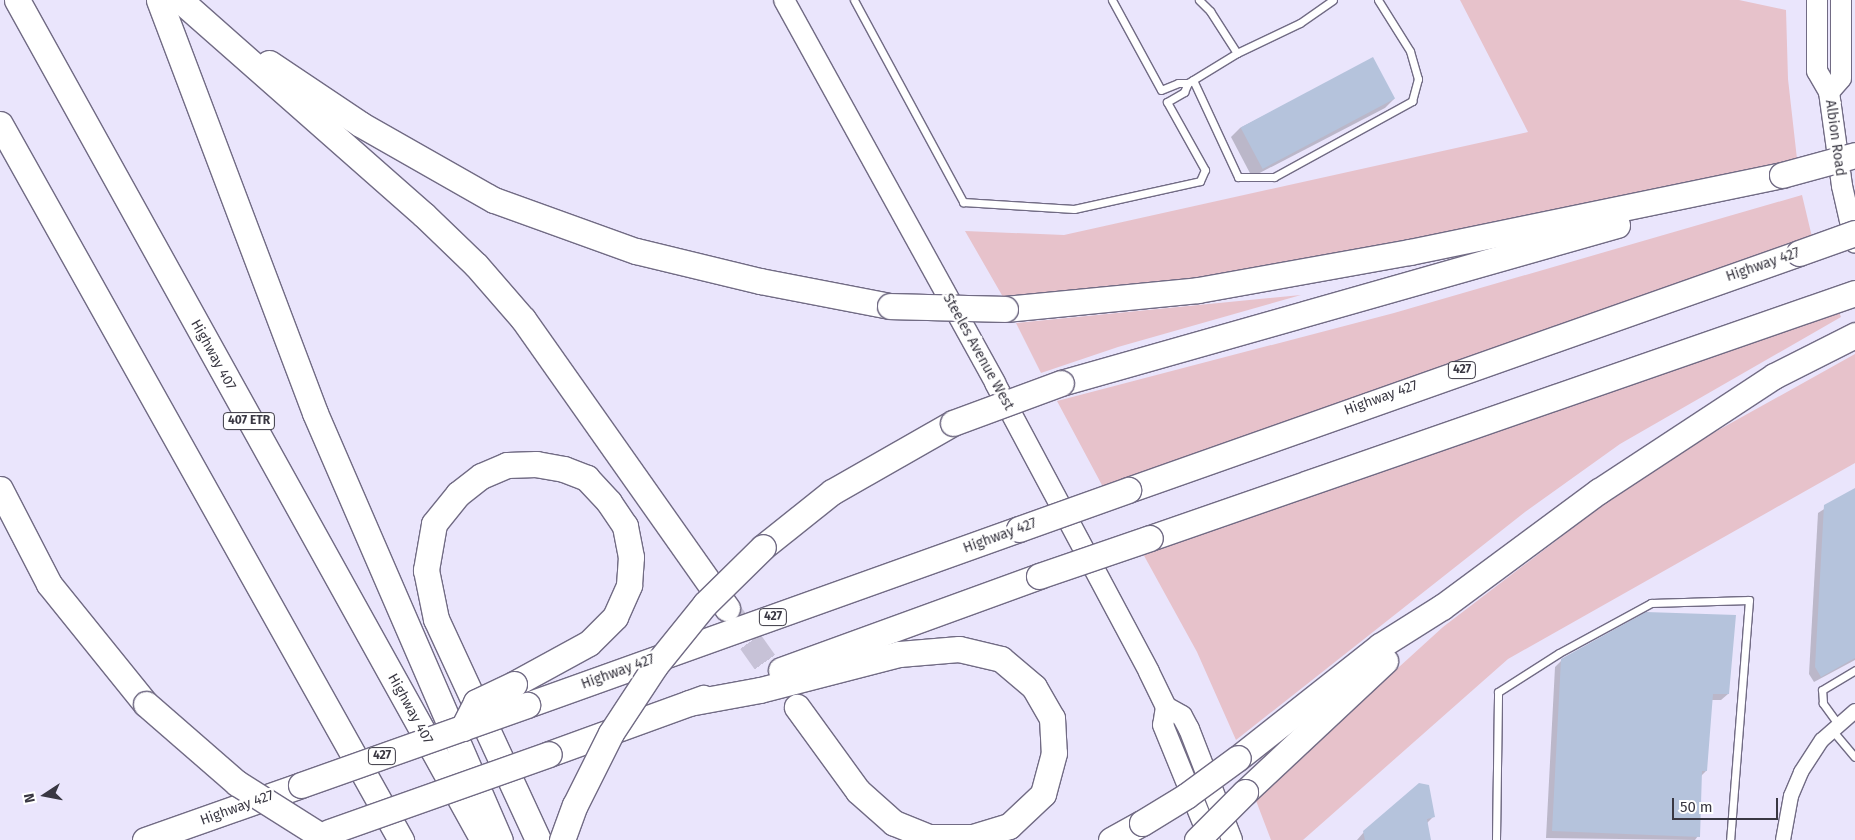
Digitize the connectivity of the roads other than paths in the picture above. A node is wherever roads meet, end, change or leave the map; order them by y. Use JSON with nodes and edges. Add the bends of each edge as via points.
{"nodes":[{"id":1,"x":17,"y":0,"type":"edge"},
{"id":2,"x":159,"y":0,"type":"edge"},
{"id":3,"x":180,"y":0,"type":"edge"},
{"id":4,"x":784,"y":0,"type":"edge"},
{"id":5,"x":854,"y":0,"type":"edge"},
{"id":6,"x":1112,"y":0,"type":"edge"},
{"id":7,"x":1199,"y":0,"type":"edge"},
{"id":8,"x":1333,"y":0,"type":"edge"},
{"id":9,"x":1378,"y":0,"type":"edge"},
{"id":10,"x":1816,"y":0,"type":"edge"},
{"id":11,"x":1841,"y":0,"type":"edge"},
{"id":12,"x":219,"y":35,"type":"junction"},
{"id":13,"x":1236,"y":53,"type":"junction"},
{"id":14,"x":1191,"y":81,"type":"junction"},
{"id":15,"x":1829,"y":92,"type":"junction"},
{"id":16,"x":0,"y":124,"type":"edge"},
{"id":17,"x":0,"y":142,"type":"edge"},
{"id":18,"x":1855,"y":155,"type":"edge"},
{"id":19,"x":22,"y":165,"type":"junction"},
{"id":20,"x":1782,"y":176,"type":"junction"},
{"id":21,"x":1855,"y":233,"type":"edge"},
{"id":22,"x":1855,"y":243,"type":"edge"},
{"id":23,"x":1855,"y":293,"type":"edge"},
{"id":24,"x":1855,"y":335,"type":"edge"},
{"id":25,"x":0,"y":489,"type":"edge"},
{"id":26,"x":1442,"y":607,"type":"junction"},
{"id":27,"x":727,"y":608,"type":"tunnel mouth"},
{"id":28,"x":1855,"y":670,"type":"edge"},
{"id":29,"x":521,"y":695,"type":"junction"},
{"id":30,"x":689,"y":703,"type":"junction"},
{"id":31,"x":797,"y":706,"type":"tunnel mouth"},
{"id":32,"x":1166,"y":707,"type":"junction"},
{"id":33,"x":1855,"y":710,"type":"edge"},
{"id":34,"x":1835,"y":727,"type":"junction"},
{"id":35,"x":1855,"y":757,"type":"edge"},
{"id":36,"x":328,"y":836,"type":"edge"},
{"id":37,"x":145,"y":840,"type":"edge"},
{"id":38,"x":306,"y":840,"type":"edge"},
{"id":39,"x":401,"y":840,"type":"edge"},
{"id":40,"x":483,"y":840,"type":"edge"},
{"id":41,"x":500,"y":840,"type":"edge"},
{"id":42,"x":538,"y":840,"type":"edge"},
{"id":43,"x":562,"y":840,"type":"edge"},
{"id":44,"x":1111,"y":840,"type":"edge"},
{"id":45,"x":1197,"y":840,"type":"edge"},
{"id":46,"x":1210,"y":840,"type":"edge"},
{"id":47,"x":1232,"y":840,"type":"edge"},
{"id":48,"x":1496,"y":840,"type":"edge"},
{"id":49,"x":1730,"y":840,"type":"edge"},
{"id":50,"x":1783,"y":840,"type":"edge"}],
"edges":[{"from":1,"to":40,"type":"highway","name":"Highway 407","number":"407 ETR"},
{"from":2,"to":41,"type":"highway","via":[[315,413]]},
{"from":3,"to":12,"type":"highway"},
{"from":4,"to":32,"type":"main road","name":"Steeles Avenue West","via":[[995,383]]},
{"from":5,"to":14,"type":"lane","via":[[963,202],[1074,209],[1200,181],[1205,170],[1167,102],[1184,92]]},
{"from":6,"to":14,"type":"lane","via":[[1161,90]]},
{"from":7,"to":13,"type":"lane","via":[[1210,10]]},
{"from":8,"to":13,"type":"lane","via":[[1300,23]]},
{"from":9,"to":14,"type":"lane","via":[[1410,51],[1418,79],[1412,100],[1274,177],[1238,177]]},
{"from":10,"to":15,"type":"main road","name":"Albion Road","via":[[1817,71]]},
{"from":11,"to":15,"type":"main road","name":"Albion Road","via":[[1841,78]]},
{"from":12,"to":20,"type":"highway","bridge":true,"via":[[288,74],[360,124],[494,200],[636,251],[760,281],[890,306],[1005,309],[1198,290],[1410,252]]},
{"from":12,"to":27,"type":"highway","via":[[424,215],[482,272],[523,319]]},
{"from":13,"to":14,"type":"lane"},
{"from":15,"to":22,"type":"main road","name":"Albion Road","via":[[1842,186]]},
{"from":16,"to":19,"type":"highway"},
{"from":17,"to":19,"type":"highway"},
{"from":18,"to":20,"type":"highway","bridge":true},
{"from":19,"to":39,"type":"highway"},
{"from":20,"to":43,"type":"highway","bridge":true,"via":[[1061,383],[953,423],[832,492],[763,547],[706,604],[655,666],[611,733],[575,805]]},
{"from":21,"to":29,"type":"highway","name":"Highway 427","number":"427","bridge":true,"via":[[1019,530]]},
{"from":23,"to":30,"type":"highway","bridge":true,"via":[[1039,576]]},
{"from":24,"to":26,"type":"highway","via":[[1774,376],[1599,491]]},
{"from":25,"to":36,"type":"highway","bridge":true,"via":[[49,584],[146,704],[237,783]]},
{"from":26,"to":44,"type":"highway","bridge":true,"via":[[1380,646],[1186,796]]},
{"from":26,"to":45,"type":"highway","bridge":true},
{"from":28,"to":34,"type":"lane","via":[[1822,690],[1823,703]]},
{"from":29,"to":37,"type":"highway","name":"Highway 427","number":"427","bridge":true,"via":[[476,702],[462,728]]},
{"from":29,"to":42,"type":"highway","via":[[589,643],[616,617],[629,585],[631,558],[625,526],[587,478],[564,469],[536,464],[507,465],[481,476],[458,494],[434,524],[426,570],[436,619]]},
{"from":30,"to":31,"type":"highway","via":[[760,690],[898,654],[959,649],[1002,659],[1034,687],[1052,718],[1054,753],[1043,794],[1009,826],[974,837],[929,837],[894,823],[858,791]]},
{"from":30,"to":36,"type":"highway","bridge":true},
{"from":32,"to":46,"type":"main road","name":"Steeles Avenue West","via":[[1163,725]]},
{"from":32,"to":47,"type":"main road","name":"Steeles Avenue West","via":[[1182,716],[1189,729]]},
{"from":33,"to":34,"type":"street"},
{"from":34,"to":35,"type":"lane"},
{"from":34,"to":50,"type":"street","via":[[1810,756],[1796,782]]},
{"from":36,"to":38,"type":"highway"},
{"from":48,"to":49,"type":"lane","via":[[1498,692],[1559,653],[1651,603],[1749,600]]}]}
